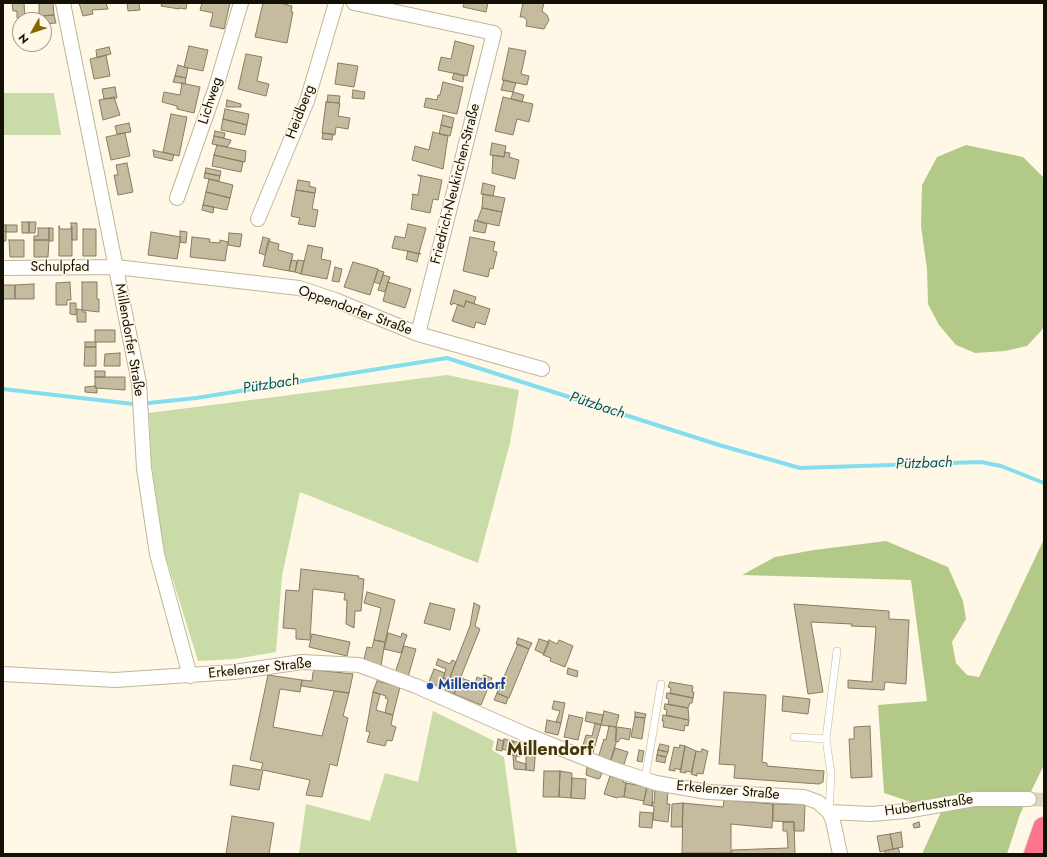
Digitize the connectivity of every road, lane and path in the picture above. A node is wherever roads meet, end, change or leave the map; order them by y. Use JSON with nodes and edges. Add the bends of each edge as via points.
{"nodes":[{"id":1,"x":63,"y":3,"type":"edge"},
{"id":2,"x":241,"y":3,"type":"edge"},
{"id":3,"x":336,"y":3,"type":"edge"},
{"id":4,"x":354,"y":3,"type":"edge"},
{"id":5,"x":178,"y":198,"type":"dead end"},
{"id":6,"x":258,"y":219,"type":"dead end"},
{"id":7,"x":116,"y":267,"type":"junction"},
{"id":8,"x":3,"y":268,"type":"edge"},
{"id":9,"x":418,"y":334,"type":"junction"},
{"id":10,"x":542,"y":369,"type":"dead end"},
{"id":11,"x":837,"y":651,"type":"dead end"},
{"id":12,"x":3,"y":674,"type":"edge"},
{"id":13,"x":190,"y":676,"type":"junction"},
{"id":14,"x":661,"y":684,"type":"dead end"},
{"id":15,"x":794,"y":737,"type":"dead end"},
{"id":16,"x":826,"y":739,"type":"junction"},
{"id":17,"x":645,"y":779,"type":"junction"},
{"id":18,"x":1029,"y":799,"type":"tunnel mouth"},
{"id":19,"x":829,"y":812,"type":"junction"},
{"id":20,"x":1044,"y":828,"type":"edge"},
{"id":21,"x":840,"y":854,"type":"edge"},
{"id":22,"x":1035,"y":854,"type":"edge"}],
"edges":[{"from":1,"to":7,"type":"street","name":"Millendorfer Straße"},
{"from":2,"to":5,"type":"street","name":"Lichweg","via":[[215,90]]},
{"from":3,"to":6,"type":"street","name":"Heidberg","via":[[307,101]]},
{"from":4,"to":9,"type":"street","name":"Friedrich-Neukirchen-Straße","via":[[494,33]]},
{"from":7,"to":8,"type":"street","name":"Schulpfad"},
{"from":7,"to":9,"type":"street","name":"Oppendorfer Straße","via":[[299,288]]},
{"from":7,"to":13,"type":"street","name":"Millendorfer Straße","via":[[141,395],[144,468],[156,548]]},
{"from":9,"to":10,"type":"street","name":"Oppendorfer Straße"},
{"from":11,"to":16,"type":"lane"},
{"from":12,"to":13,"type":"street","name":"Erkelenzer Straße","via":[[115,680]]},
{"from":13,"to":17,"type":"street","name":"Erkelenzer Straße","via":[[302,662],[359,665],[416,686],[533,738]]},
{"from":14,"to":17,"type":"lane"},
{"from":15,"to":16,"type":"lane"},
{"from":16,"to":19,"type":"lane","via":[[831,774]]},
{"from":17,"to":19,"type":"street","name":"Erkelenzer Straße","via":[[708,792],[804,797],[818,802]]},
{"from":18,"to":19,"type":"street","name":"Hubertusstraße","via":[[974,800],[871,814]]},
{"from":19,"to":21,"type":"street","via":[[838,838]]},
{"from":20,"to":22,"type":"highway"}]}
